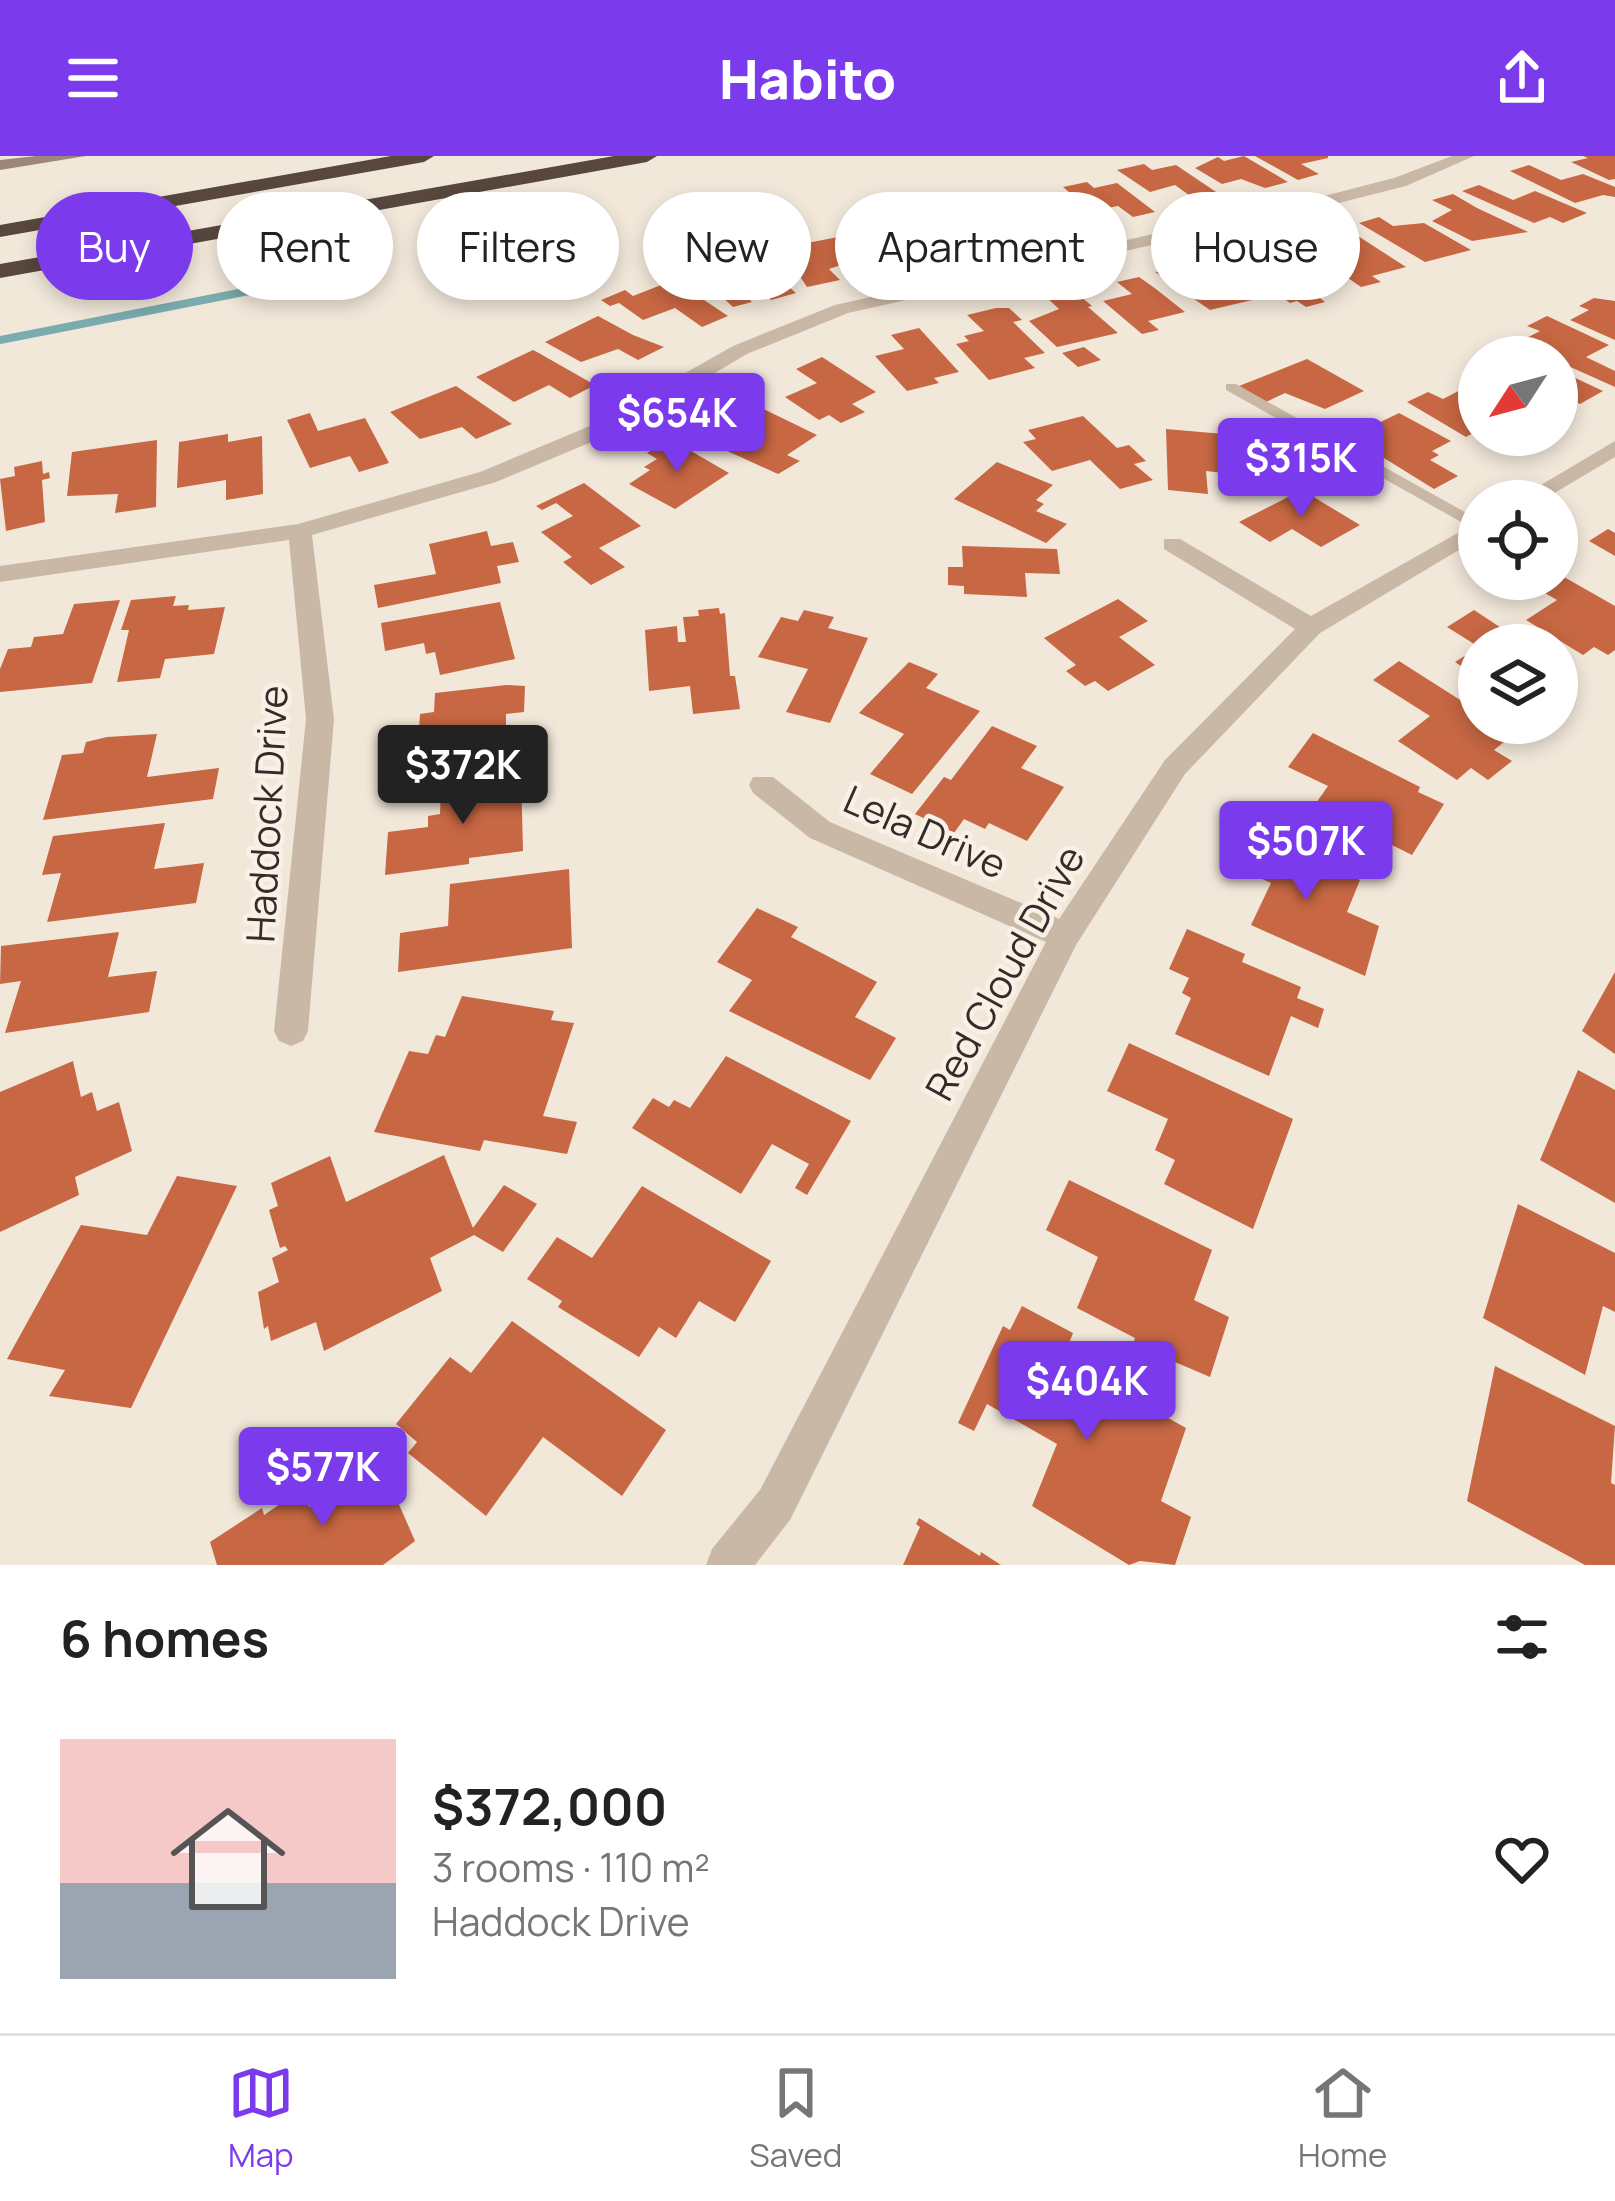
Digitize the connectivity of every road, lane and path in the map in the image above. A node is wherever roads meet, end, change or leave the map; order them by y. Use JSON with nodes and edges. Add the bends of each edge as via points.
{"nodes":[{"id":1,"x":78,"y":156,"type":"edge"},
{"id":2,"x":424,"y":156,"type":"edge"},
{"id":3,"x":647,"y":156,"type":"edge"},
{"id":4,"x":1466,"y":156,"type":"edge"},
{"id":5,"x":0,"y":165,"type":"edge"},
{"id":6,"x":0,"y":231,"type":"edge"},
{"id":7,"x":0,"y":271,"type":"edge"},
{"id":8,"x":1231,"y":387,"type":"dead end"},
{"id":9,"x":1615,"y":448,"type":"edge"},
{"id":10,"x":1561,"y":480,"type":"edge"},
{"id":11,"x":1458,"y":515,"type":"edge"},
{"id":12,"x":300,"y":531,"type":"junction"},
{"id":13,"x":1458,"y":539,"type":"edge"},
{"id":14,"x":1172,"y":544,"type":"dead end"},
{"id":15,"x":0,"y":574,"type":"edge"},
{"id":16,"x":1310,"y":626,"type":"junction"},
{"id":17,"x":763,"y":785,"type":"dead end"},
{"id":18,"x":1065,"y":936,"type":"junction"},
{"id":19,"x":291,"y":1031,"type":"dead end"},
{"id":20,"x":728,"y":1565,"type":"edge"}],
"edges":[{"from":1,"to":5,"type":"main road"},
{"from":2,"to":6,"type":"highway"},
{"from":3,"to":7,"type":"highway"},
{"from":4,"to":12,"type":"street","via":[[1325,201],[842,309],[740,350],[605,428],[488,477]]},
{"from":8,"to":11,"type":"lane"},
{"from":9,"to":10,"type":"street"},
{"from":12,"to":15,"type":"street"},
{"from":12,"to":19,"type":"street","name":"Haddock Drive","via":[[320,719]]},
{"from":13,"to":16,"type":"street","name":"Red Cloud Drive"},
{"from":14,"to":16,"type":"street"},
{"from":16,"to":18,"type":"street","name":"Red Cloud Drive","via":[[1175,767]]},
{"from":17,"to":18,"type":"street","name":"Lela Drive","via":[[820,830]]},
{"from":18,"to":20,"type":"street","name":"Red Cloud Drive","via":[[775,1504]]}]}
